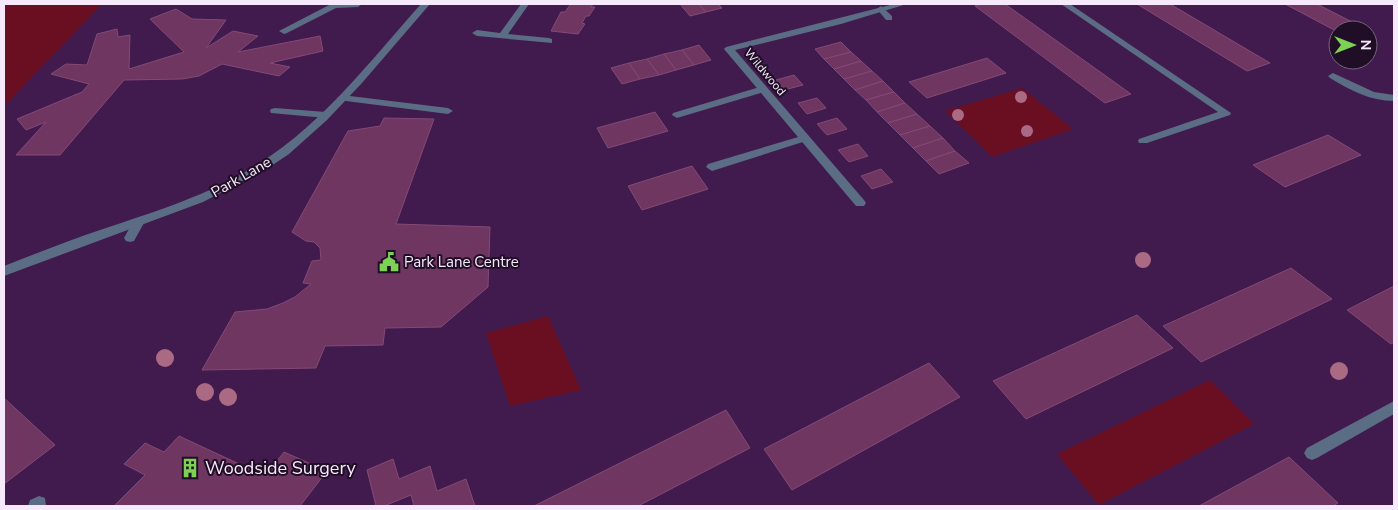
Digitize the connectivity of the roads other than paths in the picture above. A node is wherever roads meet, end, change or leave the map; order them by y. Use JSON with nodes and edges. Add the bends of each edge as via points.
{"nodes":[{"id":1,"x":358,"y":4,"type":"edge"},
{"id":2,"x":426,"y":4,"type":"edge"},
{"id":3,"x":525,"y":4,"type":"edge"},
{"id":4,"x":865,"y":4,"type":"edge"},
{"id":5,"x":903,"y":4,"type":"edge"},
{"id":6,"x":1066,"y":4,"type":"edge"},
{"id":7,"x":334,"y":5,"type":"edge"},
{"id":8,"x":877,"y":10,"type":"junction"},
{"id":9,"x":890,"y":18,"type":"dead end"},
{"id":10,"x":284,"y":31,"type":"dead end"},
{"id":11,"x":477,"y":33,"type":"dead end"},
{"id":12,"x":502,"y":36,"type":"junction"},
{"id":13,"x":549,"y":41,"type":"dead end"},
{"id":14,"x":1333,"y":76,"type":"dead end"},
{"id":15,"x":763,"y":90,"type":"junction"},
{"id":16,"x":342,"y":98,"type":"junction"},
{"id":17,"x":1394,"y":98,"type":"edge"},
{"id":18,"x":276,"y":111,"type":"dead end"},
{"id":19,"x":448,"y":111,"type":"dead end"},
{"id":20,"x":326,"y":115,"type":"junction"},
{"id":21,"x":677,"y":115,"type":"dead end"},
{"id":22,"x":805,"y":138,"type":"junction"},
{"id":23,"x":1143,"y":142,"type":"dead end"},
{"id":24,"x":712,"y":167,"type":"dead end"},
{"id":25,"x":860,"y":203,"type":"dead end"},
{"id":26,"x":138,"y":223,"type":"junction"},
{"id":27,"x":130,"y":238,"type":"dead end"},
{"id":28,"x":4,"y":271,"type":"edge"},
{"id":29,"x":1394,"y":407,"type":"edge"},
{"id":30,"x":1312,"y":453,"type":"dead end"}],
"edges":[{"from":1,"to":7,"type":"street"},
{"from":2,"to":16,"type":"street","name":"Park Lane"},
{"from":3,"to":12,"type":"street"},
{"from":4,"to":8,"type":"street"},
{"from":5,"to":8,"type":"street","name":"Wildwood"},
{"from":6,"to":23,"type":"street","via":[[1226,113]]},
{"from":7,"to":10,"type":"street"},
{"from":8,"to":9,"type":"street"},
{"from":8,"to":15,"type":"street","name":"Wildwood","via":[[729,49]]},
{"from":11,"to":12,"type":"street"},
{"from":12,"to":13,"type":"street"},
{"from":14,"to":17,"type":"street","via":[[1362,90]]},
{"from":15,"to":21,"type":"street"},
{"from":15,"to":22,"type":"street","name":"Wildwood"},
{"from":16,"to":19,"type":"street"},
{"from":16,"to":20,"type":"street","name":"Park Lane"},
{"from":18,"to":20,"type":"street"},
{"from":20,"to":26,"type":"street","name":"Park Lane","via":[[283,152],[250,174],[210,196]]},
{"from":22,"to":24,"type":"street"},
{"from":22,"to":25,"type":"street","name":"Wildwood"},
{"from":26,"to":27,"type":"street"},
{"from":26,"to":28,"type":"street","name":"Park Lane"},
{"from":29,"to":30,"type":"street"}]}
